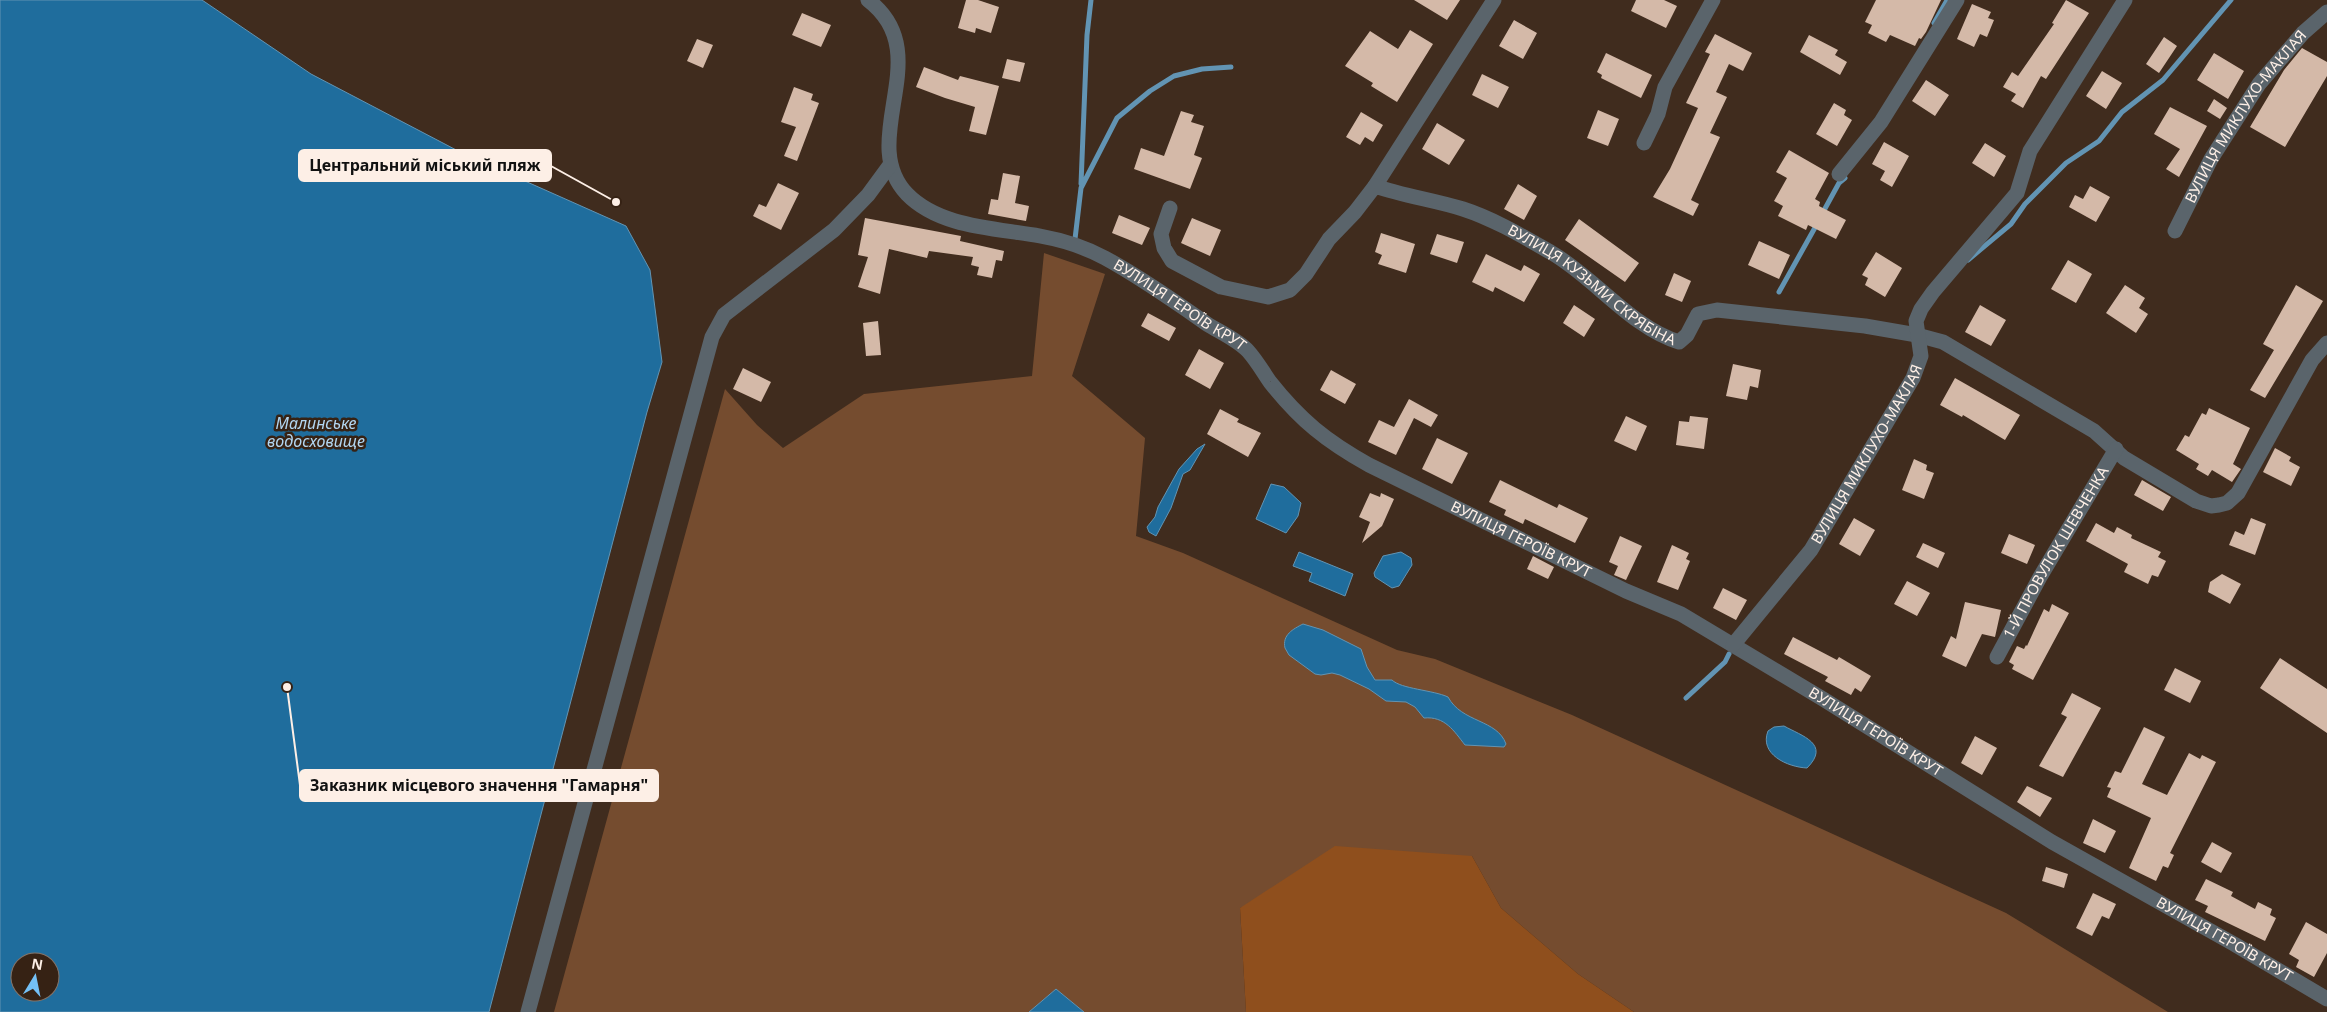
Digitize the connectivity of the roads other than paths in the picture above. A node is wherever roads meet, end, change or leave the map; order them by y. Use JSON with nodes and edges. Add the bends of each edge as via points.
{"nodes":[{"id":1,"x":868,"y":0,"type":"edge"},
{"id":2,"x":1494,"y":0,"type":"edge"},
{"id":3,"x":1713,"y":0,"type":"edge"},
{"id":4,"x":1957,"y":0,"type":"edge"},
{"id":5,"x":2125,"y":0,"type":"edge"},
{"id":6,"x":2327,"y":12,"type":"edge"},
{"id":7,"x":1644,"y":143,"type":"dead end"},
{"id":8,"x":890,"y":165,"type":"junction"},
{"id":9,"x":1839,"y":174,"type":"dead end"},
{"id":10,"x":1375,"y":186,"type":"junction"},
{"id":11,"x":1170,"y":208,"type":"dead end"},
{"id":12,"x":2175,"y":231,"type":"dead end"},
{"id":13,"x":1917,"y":335,"type":"junction"},
{"id":14,"x":2327,"y":343,"type":"edge"},
{"id":15,"x":2116,"y":449,"type":"junction"},
{"id":16,"x":1733,"y":645,"type":"junction"},
{"id":17,"x":1997,"y":657,"type":"dead end"},
{"id":18,"x":2327,"y":999,"type":"edge"},
{"id":19,"x":528,"y":1012,"type":"edge"}],
"edges":[{"from":1,"to":8,"type":"street","name":"ВУЛИЦЯ ГЕРОЇВ КРУТ","via":[[889,27],[899,64],[888,132]]},
{"from":2,"to":10,"type":"street"},
{"from":3,"to":7,"type":"street","via":[[1665,87],[1658,114]]},
{"from":4,"to":9,"type":"street","via":[[1882,122]]},
{"from":5,"to":13,"type":"street","name":"ВУЛИЦЯ МИКЛУХО-МАКЛАЯ","via":[[2030,151],[2017,192],[1921,310],[1916,321]]},
{"from":6,"to":12,"type":"street","name":"ВУЛИЦЯ МИКЛУХО-МАКЛАЯ","via":[[2297,39],[2259,84],[2211,160]]},
{"from":8,"to":16,"type":"street","name":"ВУЛИЦЯ ГЕРОЇВ КРУТ","via":[[908,195],[934,212],[964,223],[1064,242],[1103,257],[1247,350],[1286,402],[1330,443],[1626,591],[1669,608]]},
{"from":8,"to":19,"type":"street","via":[[868,195],[834,230],[724,315],[712,337]]},
{"from":10,"to":11,"type":"street","via":[[1329,239],[1306,274],[1290,290],[1268,297],[1221,286],[1172,261],[1164,248],[1161,234]]},
{"from":10,"to":13,"type":"street","name":"ВУЛИЦЯ КУЗЬМИ СКРЯБІНА","via":[[1464,210],[1500,225],[1570,264],[1667,339],[1679,342],[1688,335],[1698,314],[1717,310]]},
{"from":13,"to":15,"type":"street","name":"1-Й ПРОВУЛОК ШЕВЧЕНКА","via":[[1943,342],[1957,350],[2094,431]]},
{"from":13,"to":16,"type":"street","name":"ВУЛИЦЯ МИКЛУХО-МАКЛАЯ","via":[[1921,356],[1905,394],[1811,550]]},
{"from":14,"to":15,"type":"street","name":"1-Й ПРОВУЛОК ШЕВЧЕНКА","via":[[2312,360],[2238,493],[2227,503],[2211,506],[2196,501],[2124,458]]},
{"from":15,"to":17,"type":"street","name":"1-Й ПРОВУЛОК ШЕВЧЕНКА"},
{"from":16,"to":18,"type":"street","name":"ВУЛИЦЯ ГЕРОЇВ КРУТ","via":[[2052,842]]}]}
